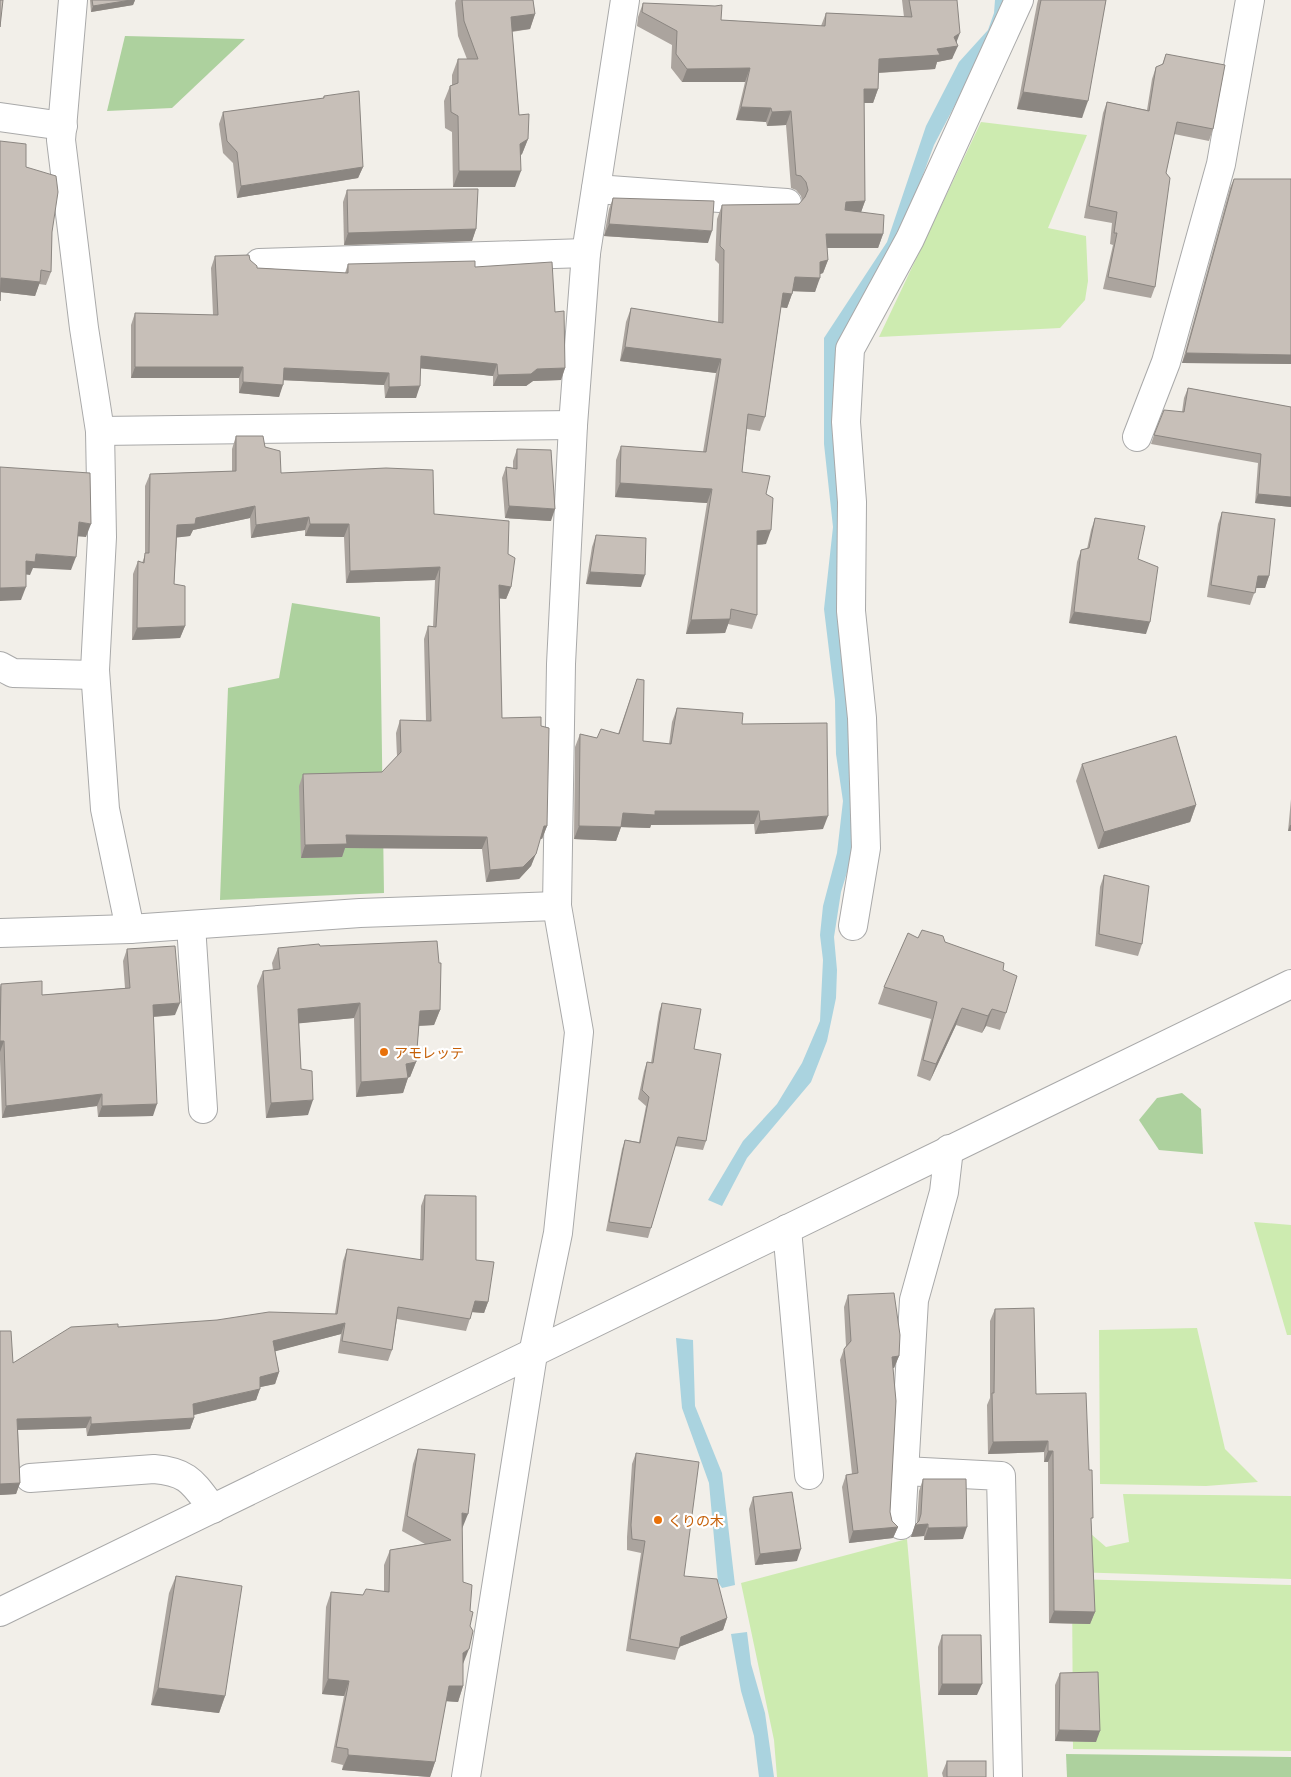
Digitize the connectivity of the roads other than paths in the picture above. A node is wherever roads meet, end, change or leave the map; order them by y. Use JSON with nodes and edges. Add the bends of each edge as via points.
{"nodes":[{"id":1,"x":73,"y":0,"type":"edge"},
{"id":2,"x":625,"y":0,"type":"edge"},
{"id":3,"x":1019,"y":0,"type":"edge"},
{"id":4,"x":1250,"y":0,"type":"edge"},
{"id":5,"x":0,"y":117,"type":"edge"},
{"id":6,"x":62,"y":126,"type":"junction"},
{"id":7,"x":596,"y":189,"type":"junction"},
{"id":8,"x":788,"y":203,"type":"edge"},
{"id":9,"x":586,"y":253,"type":"junction"},
{"id":10,"x":259,"y":264,"type":"dead end"},
{"id":11,"x":573,"y":425,"type":"junction"},
{"id":12,"x":100,"y":431,"type":"junction"},
{"id":13,"x":1137,"y":438,"type":"dead end"},
{"id":14,"x":0,"y":666,"type":"edge"},
{"id":15,"x":95,"y":675,"type":"junction"},
{"id":16,"x":557,"y":906,"type":"junction"},
{"id":17,"x":191,"y":925,"type":"junction"},
{"id":18,"x":853,"y":926,"type":"dead end"},
{"id":19,"x":130,"y":929,"type":"junction"},
{"id":20,"x":0,"y":933,"type":"edge"},
{"id":21,"x":1291,"y":984,"type":"edge"},
{"id":22,"x":204,"y":1108,"type":"dead end"},
{"id":23,"x":949,"y":1149,"type":"junction"},
{"id":24,"x":787,"y":1229,"type":"junction"},
{"id":25,"x":533,"y":1354,"type":"junction"},
{"id":26,"x":904,"y":1471,"type":"junction"},
{"id":27,"x":808,"y":1475,"type":"dead end"},
{"id":28,"x":30,"y":1478,"type":"dead end"},
{"id":29,"x":213,"y":1509,"type":"junction"},
{"id":30,"x":901,"y":1525,"type":"dead end"},
{"id":31,"x":0,"y":1612,"type":"edge"},
{"id":32,"x":466,"y":1777,"type":"edge"},
{"id":33,"x":1008,"y":1777,"type":"edge"}],
"edges":[{"from":1,"to":6,"type":"street"},
{"from":2,"to":7,"type":"street"},
{"from":3,"to":18,"type":"street","via":[[910,239],[850,349],[846,422],[852,502],[851,611],[862,718],[866,848]]},
{"from":4,"to":13,"type":"street","via":[[1221,164],[1166,362]]},
{"from":5,"to":6,"type":"street"},
{"from":6,"to":12,"type":"street","via":[[82,309]]},
{"from":7,"to":8,"type":"street"},
{"from":7,"to":9,"type":"street"},
{"from":9,"to":10,"type":"street"},
{"from":9,"to":11,"type":"street"},
{"from":11,"to":12,"type":"street"},
{"from":11,"to":16,"type":"street","via":[[561,664]]},
{"from":12,"to":15,"type":"street","via":[[102,537]]},
{"from":14,"to":15,"type":"street","via":[[13,673]]},
{"from":15,"to":19,"type":"street","via":[[105,809]]},
{"from":16,"to":17,"type":"street","via":[[360,913]]},
{"from":16,"to":25,"type":"street","via":[[579,1032],[558,1233]]},
{"from":17,"to":19,"type":"street"},
{"from":17,"to":22,"type":"street"},
{"from":19,"to":20,"type":"street"},
{"from":21,"to":23,"type":"street"},
{"from":23,"to":24,"type":"street"},
{"from":23,"to":26,"type":"street","via":[[944,1192],[914,1300]]},
{"from":24,"to":25,"type":"street"},
{"from":24,"to":27,"type":"street"},
{"from":25,"to":29,"type":"street"},
{"from":25,"to":32,"type":"street"},
{"from":26,"to":30,"type":"street"},
{"from":26,"to":33,"type":"street","via":[[1001,1476]]},
{"from":28,"to":29,"type":"street","via":[[172,1470],[192,1481]]},
{"from":29,"to":31,"type":"street"}]}
